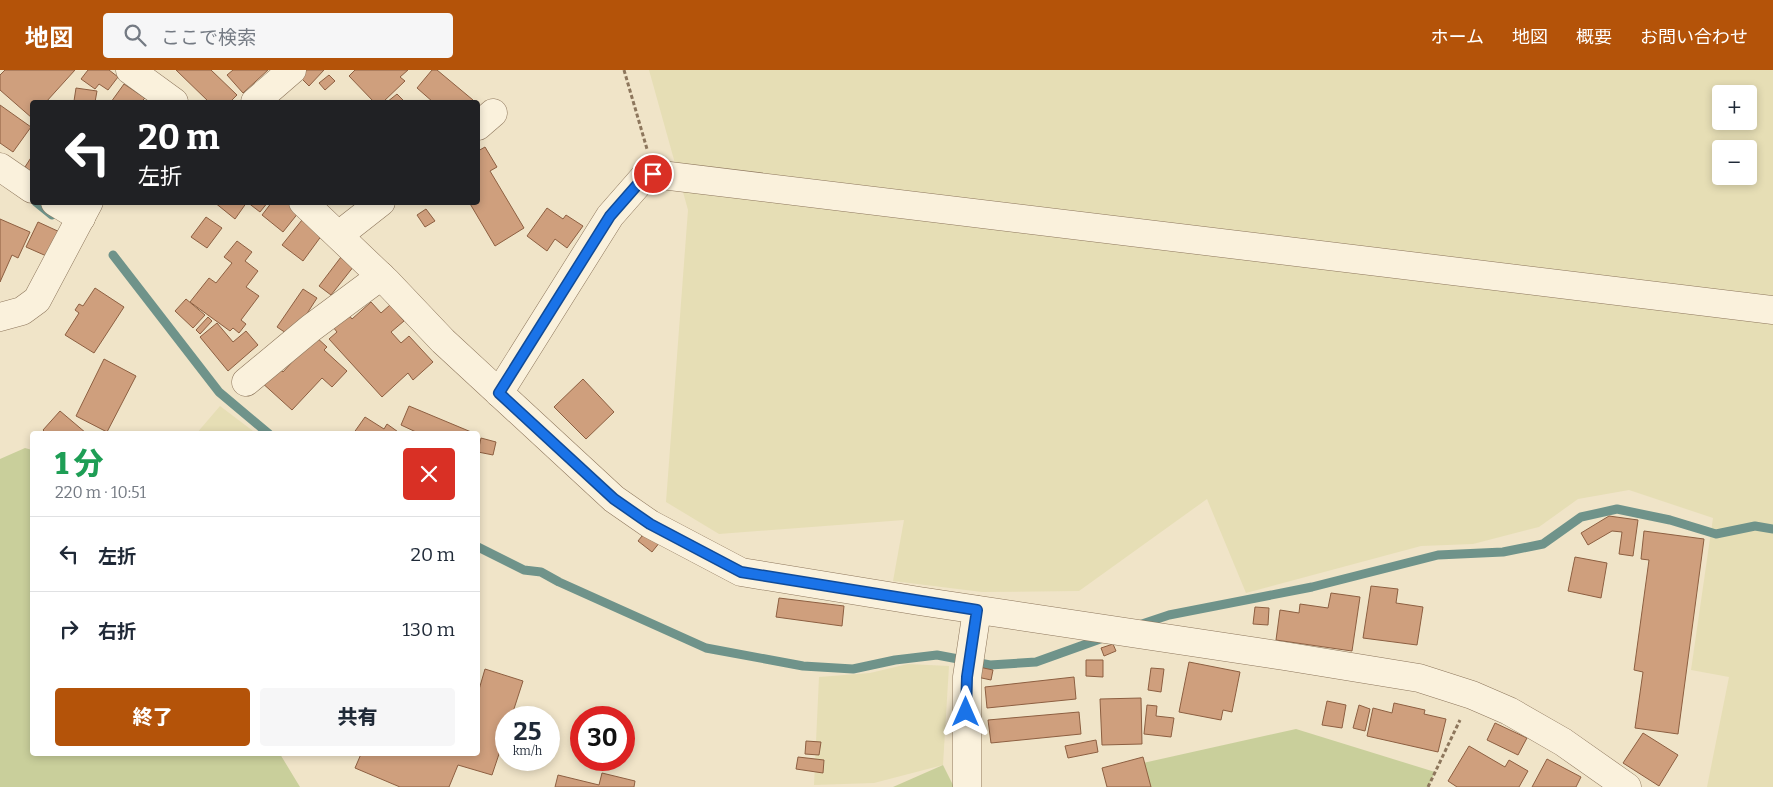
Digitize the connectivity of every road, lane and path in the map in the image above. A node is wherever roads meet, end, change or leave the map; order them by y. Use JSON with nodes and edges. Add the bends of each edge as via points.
{"nodes":[{"id":1,"x":130,"y":70,"type":"edge"},
{"id":2,"x":292,"y":70,"type":"edge"},
{"id":3,"x":624,"y":70,"type":"edge"},
{"id":4,"x":162,"y":99,"type":"edge"},
{"id":5,"x":257,"y":100,"type":"edge"},
{"id":6,"x":0,"y":166,"type":"edge"},
{"id":7,"x":653,"y":174,"type":"junction"},
{"id":8,"x":30,"y":188,"type":"edge"},
{"id":9,"x":66,"y":205,"type":"edge"},
{"id":10,"x":306,"y":205,"type":"edge"},
{"id":11,"x":377,"y":205,"type":"edge"},
{"id":12,"x":85,"y":210,"type":"edge"},
{"id":13,"x":339,"y":235,"type":"junction"},
{"id":14,"x":381,"y":276,"type":"junction"},
{"id":15,"x":1773,"y":310,"type":"edge"},
{"id":16,"x":0,"y":317,"type":"edge"},
{"id":17,"x":246,"y":382,"type":"dead end"},
{"id":18,"x":499,"y":393,"type":"junction"},
{"id":19,"x":977,"y":610,"type":"junction"},
{"id":20,"x":1472,"y":695,"type":"junction"},
{"id":21,"x":967,"y":787,"type":"edge"},
{"id":22,"x":1428,"y":787,"type":"edge"},
{"id":23,"x":1626,"y":787,"type":"edge"}],
"edges":[{"from":1,"to":4,"type":"street"},
{"from":2,"to":5,"type":"street"},
{"from":3,"to":7,"type":"path"},
{"from":6,"to":8,"type":"street"},
{"from":7,"to":15,"type":"street"},
{"from":7,"to":18,"type":"street","via":[[645,176],[610,216]]},
{"from":9,"to":12,"type":"street"},
{"from":10,"to":13,"type":"street"},
{"from":11,"to":13,"type":"street"},
{"from":12,"to":16,"type":"street","via":[[36,300],[22,312]]},
{"from":13,"to":14,"type":"street"},
{"from":14,"to":17,"type":"street"},
{"from":14,"to":18,"type":"street","via":[[443,341]]},
{"from":18,"to":19,"type":"street","via":[[614,499],[650,524],[741,572]]},
{"from":19,"to":20,"type":"street","via":[[1419,678]]},
{"from":19,"to":21,"type":"street","via":[[967,677]]},
{"from":20,"to":22,"type":"path"},
{"from":20,"to":23,"type":"street","via":[[1509,711],[1563,742]]}]}
